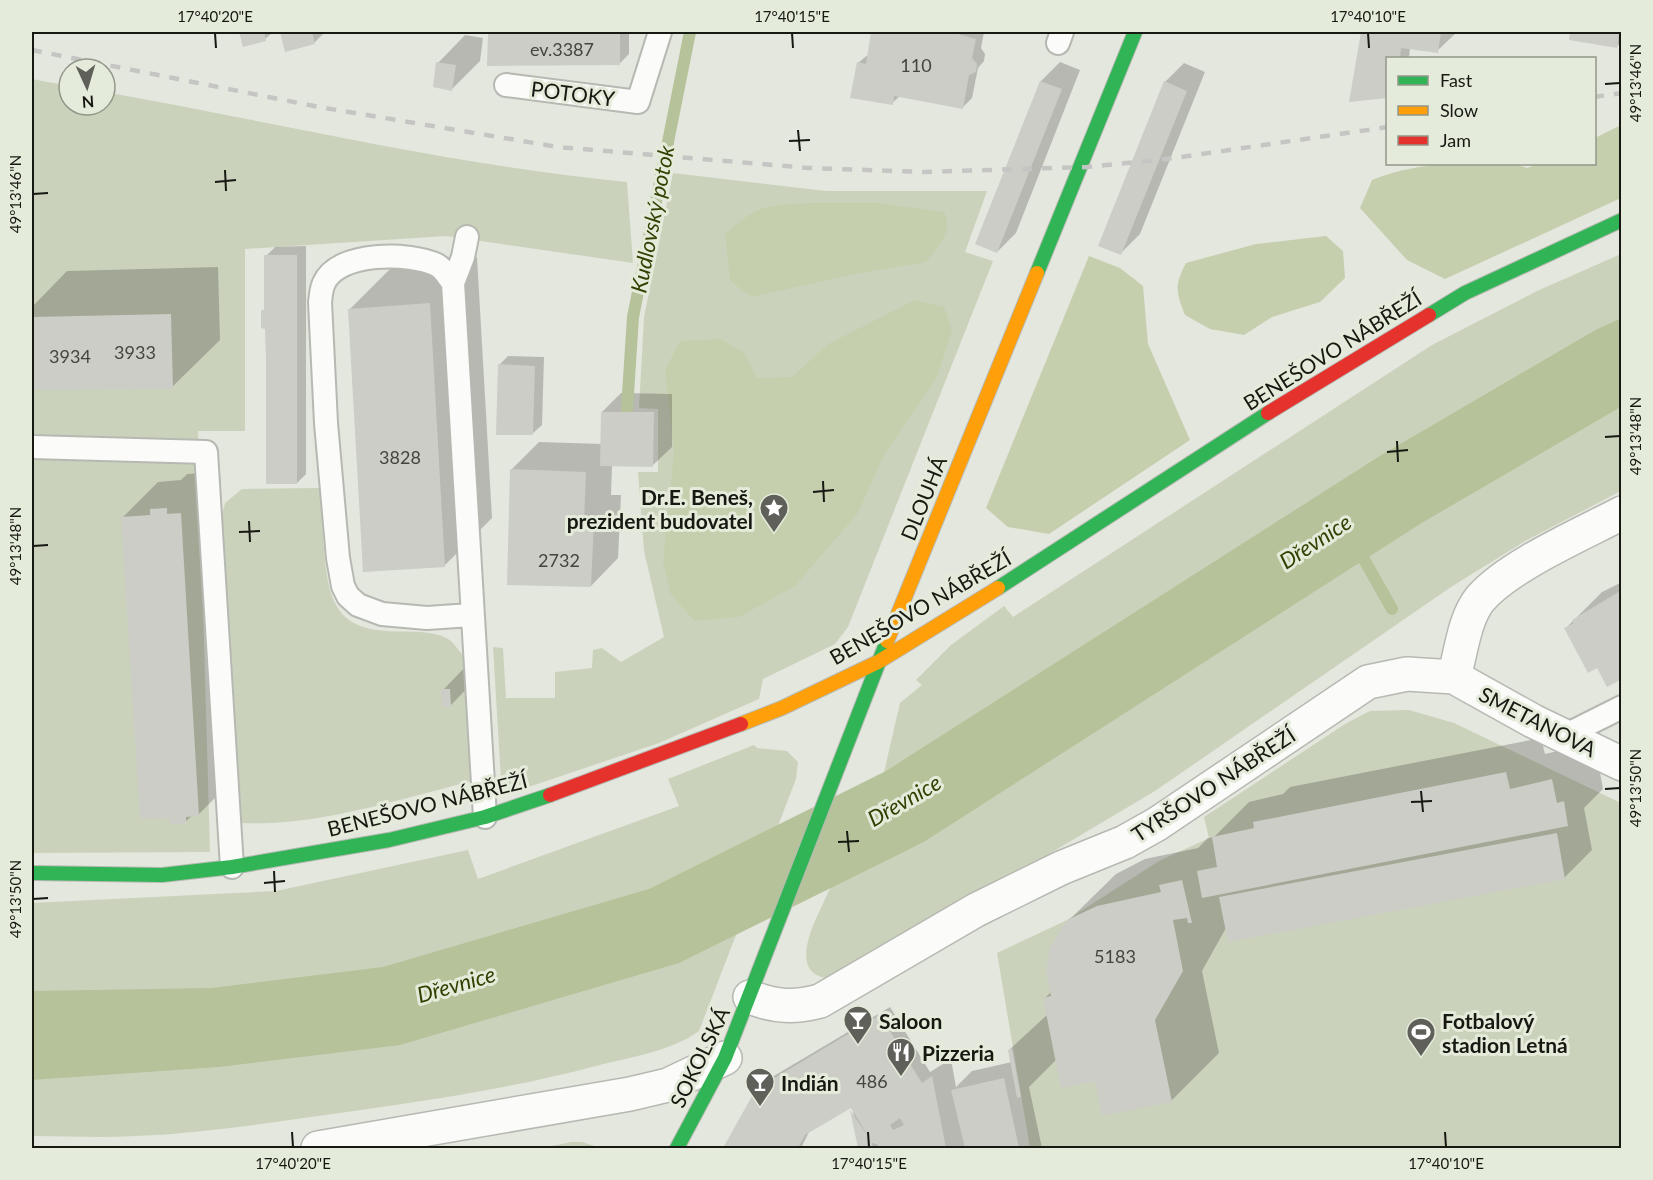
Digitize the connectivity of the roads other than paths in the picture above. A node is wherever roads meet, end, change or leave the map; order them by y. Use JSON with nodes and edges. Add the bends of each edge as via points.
{"nodes":[{"id":1,"x":660,"y":32,"type":"edge"},
{"id":2,"x":1135,"y":32,"type":"edge"},
{"id":3,"x":506,"y":85,"type":"dead end"},
{"id":4,"x":1622,"y":220,"type":"edge"},
{"id":5,"x":467,"y":237,"type":"dead end"},
{"id":6,"x":453,"y":283,"type":"junction"},
{"id":7,"x":32,"y":447,"type":"edge"},
{"id":8,"x":1622,"y":513,"type":"edge"},
{"id":9,"x":471,"y":615,"type":"junction"},
{"id":10,"x":878,"y":662,"type":"junction"},
{"id":11,"x":1454,"y":677,"type":"junction"},
{"id":12,"x":1622,"y":707,"type":"edge"},
{"id":13,"x":1564,"y":736,"type":"junction"},
{"id":14,"x":1622,"y":764,"type":"edge"},
{"id":15,"x":485,"y":817,"type":"junction"},
{"id":16,"x":232,"y":867,"type":"junction"},
{"id":17,"x":32,"y":873,"type":"edge"},
{"id":18,"x":753,"y":990,"type":"junction"},
{"id":19,"x":726,"y":1058,"type":"junction"},
{"id":20,"x":318,"y":1149,"type":"edge"},
{"id":21,"x":677,"y":1149,"type":"edge"}],
"edges":[{"from":1,"to":3,"type":"lane","name":"POTOKY","via":[[638,102]]},
{"from":2,"to":10,"type":"street","name":"DLOUHÁ"},
{"from":4,"to":10,"type":"street","name":"BENEŠOVO NÁBŘEŽÍ","via":[[1465,293],[1316,382]]},
{"from":5,"to":6,"type":"lane"},
{"from":6,"to":9,"type":"lane"},
{"from":6,"to":9,"type":"lane","via":[[440,266],[408,256],[360,260],[336,270],[324,283],[320,302],[326,423],[338,558],[348,596],[370,611],[401,617]]},
{"from":7,"to":16,"type":"lane","via":[[206,452]]},
{"from":8,"to":11,"type":"street","via":[[1538,557],[1480,599]]},
{"from":9,"to":15,"type":"lane"},
{"from":10,"to":15,"type":"street","name":"BENEŠOVO NÁBŘEŽÍ","via":[[782,708]]},
{"from":10,"to":18,"type":"street","name":"DLOUHÁ"},
{"from":11,"to":13,"type":"street","name":"SMETANOVA"},
{"from":11,"to":18,"type":"street","name":"TYRŠOVO NÁBŘEŽÍ","via":[[1407,674],[1368,682],[1157,824],[976,910],[820,1001],[778,1007]]},
{"from":12,"to":13,"type":"lane"},
{"from":13,"to":14,"type":"street","name":"SMETANOVA"},
{"from":15,"to":16,"type":"street","name":"BENEŠOVO NÁBŘEŽÍ","via":[[389,840]]},
{"from":16,"to":17,"type":"street","name":"BENEŠOVO NÁBŘEŽÍ","via":[[162,875]]},
{"from":18,"to":19,"type":"street","name":"SOKOLSKÁ"},
{"from":19,"to":20,"type":"street","via":[[668,1085],[630,1094]]},
{"from":19,"to":21,"type":"street","name":"SOKOLSKÁ"}]}
